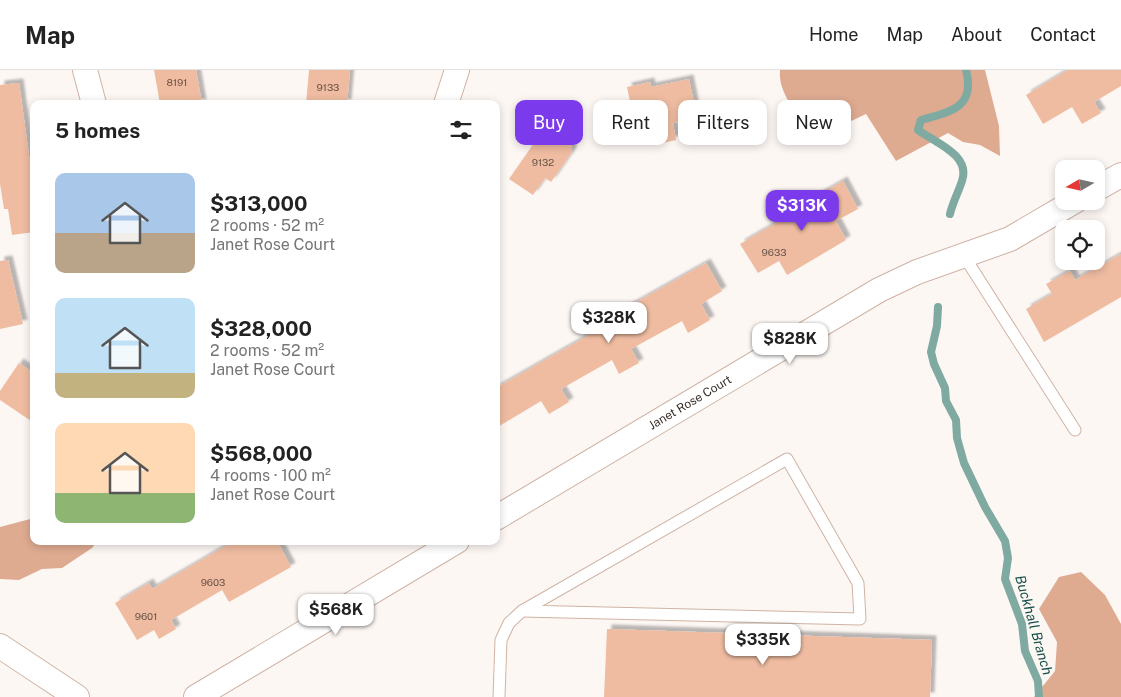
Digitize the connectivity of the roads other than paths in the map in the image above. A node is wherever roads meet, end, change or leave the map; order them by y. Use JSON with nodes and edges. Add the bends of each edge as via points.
{"nodes":[{"id":1,"x":85,"y":70,"type":"edge"},
{"id":2,"x":457,"y":70,"type":"edge"},
{"id":3,"x":93,"y":100,"type":"edge"},
{"id":4,"x":447,"y":100,"type":"edge"},
{"id":5,"x":1121,"y":175,"type":"edge"},
{"id":6,"x":1105,"y":184,"type":"edge"},
{"id":7,"x":1060,"y":210,"type":"edge"},
{"id":8,"x":964,"y":256,"type":"junction"},
{"id":9,"x":1075,"y":430,"type":"dead end"},
{"id":10,"x":500,"y":516,"type":"edge"},
{"id":11,"x":450,"y":545,"type":"edge"},
{"id":12,"x":522,"y":611,"type":"junction"},
{"id":13,"x":0,"y":646,"type":"edge"},
{"id":14,"x":77,"y":697,"type":"edge"},
{"id":15,"x":196,"y":697,"type":"edge"},
{"id":16,"x":499,"y":697,"type":"edge"}],
"edges":[{"from":1,"to":3,"type":"street"},
{"from":2,"to":4,"type":"street"},
{"from":5,"to":6,"type":"street"},
{"from":7,"to":8,"type":"street","name":"Janet Rose Court","via":[[1010,239]]},
{"from":8,"to":9,"type":"lane"},
{"from":8,"to":10,"type":"street","name":"Janet Rose Court","via":[[917,272],[879,290]]},
{"from":11,"to":15,"type":"street"},
{"from":12,"to":12,"type":"lane","via":[[787,459],[858,584],[860,619]]},
{"from":12,"to":16,"type":"lane","via":[[509,622],[501,640]]},
{"from":13,"to":14,"type":"street"}]}
